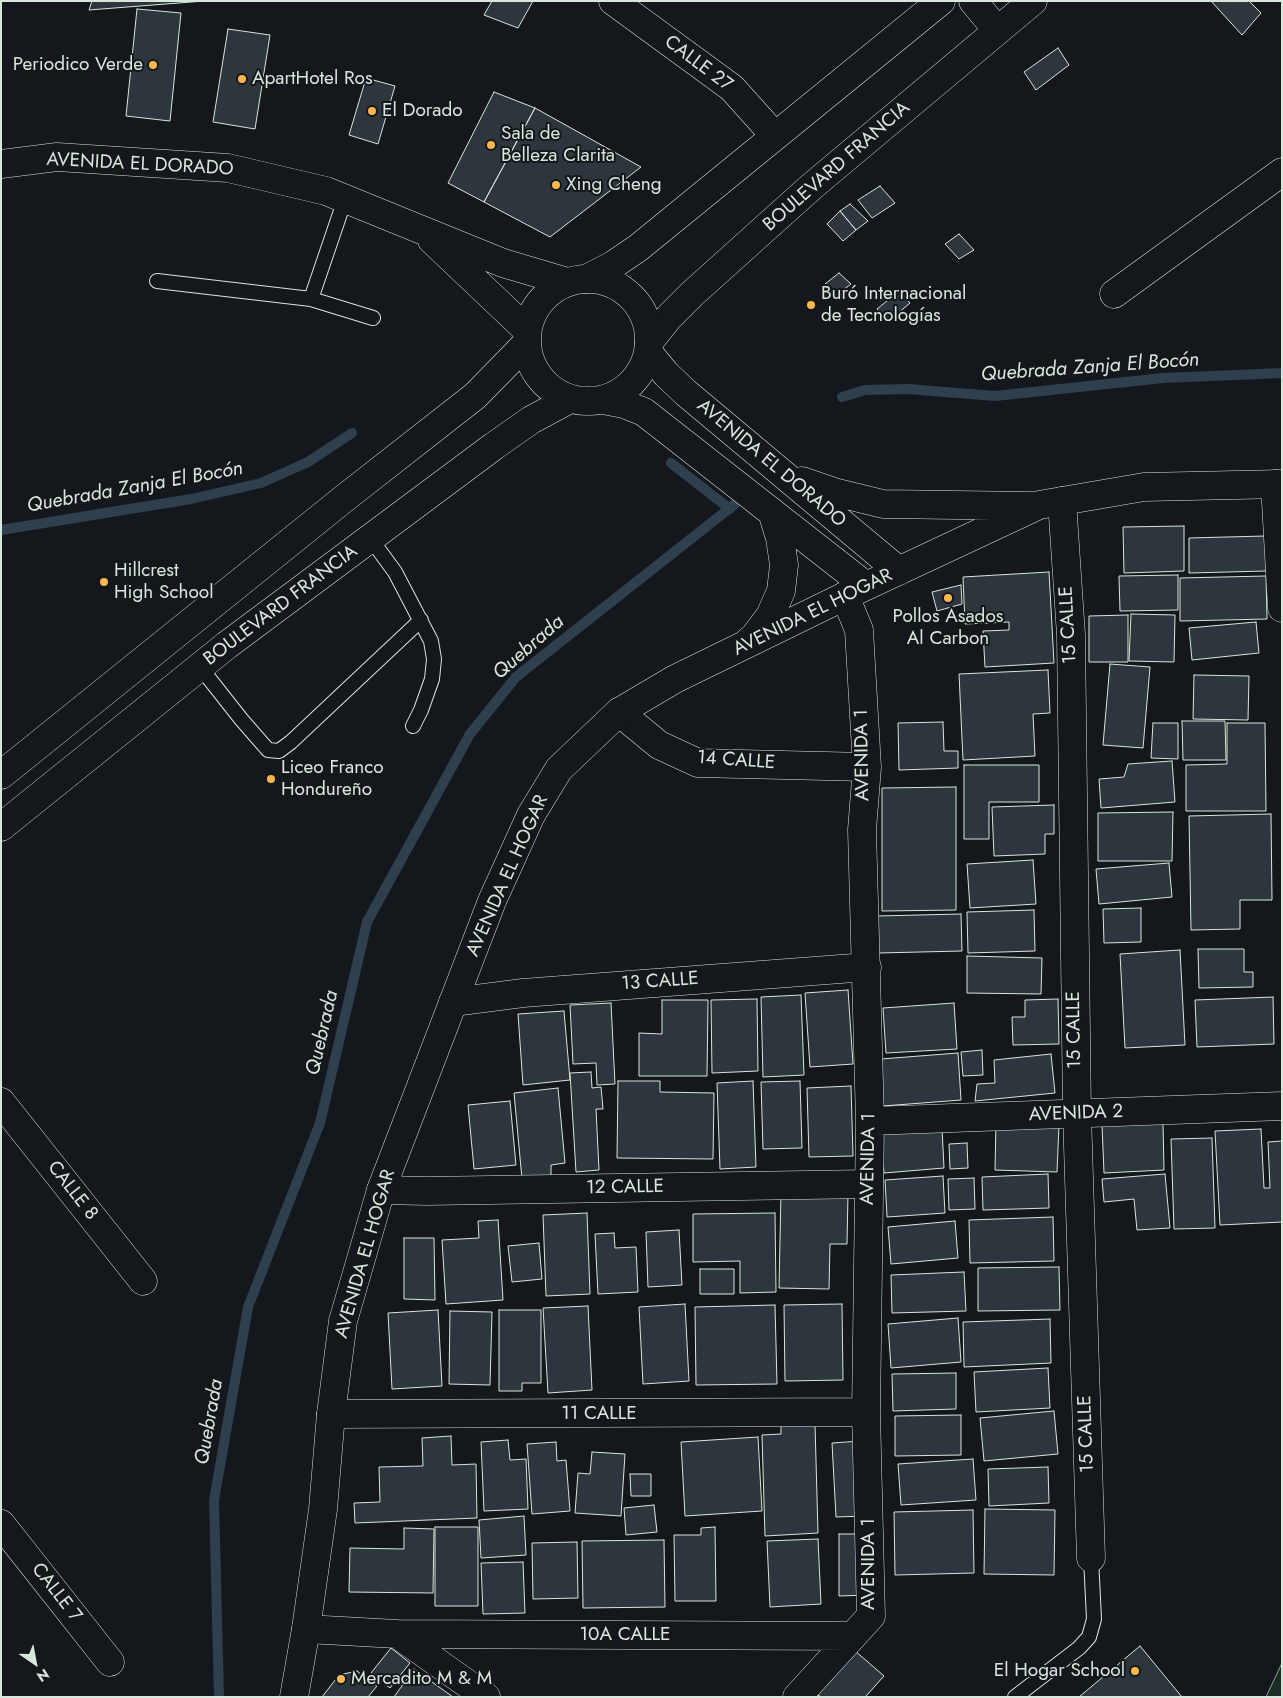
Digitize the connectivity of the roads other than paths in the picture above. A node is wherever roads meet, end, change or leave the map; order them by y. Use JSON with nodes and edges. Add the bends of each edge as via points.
{"nodes":[{"id":1,"x":613,"y":1,"type":"edge"},
{"id":2,"x":941,"y":1,"type":"edge"},
{"id":3,"x":973,"y":1,"type":"edge"},
{"id":4,"x":1033,"y":1,"type":"edge"},
{"id":5,"x":998,"y":30,"type":"junction"},
{"id":6,"x":775,"y":136,"type":"junction"},
{"id":7,"x":1,"y":164,"type":"edge"},
{"id":8,"x":1282,"y":172,"type":"edge"},
{"id":9,"x":345,"y":199,"type":"junction"},
{"id":10,"x":420,"y":229,"type":"junction"},
{"id":11,"x":576,"y":280,"type":"junction"},
{"id":12,"x":157,"y":281,"type":"dead end"},
{"id":13,"x":1114,"y":294,"type":"dead end"},
{"id":14,"x":312,"y":299,"type":"junction"},
{"id":15,"x":374,"y":318,"type":"dead end"},
{"id":16,"x":526,"y":337,"type":"junction"},
{"id":17,"x":649,"y":347,"type":"junction"},
{"id":18,"x":570,"y":400,"type":"junction"},
{"id":19,"x":603,"y":400,"type":"junction"},
{"id":20,"x":786,"y":475,"type":"junction"},
{"id":21,"x":1279,"y":484,"type":"edge"},
{"id":22,"x":1050,"y":503,"type":"junction"},
{"id":23,"x":772,"y":512,"type":"junction"},
{"id":24,"x":370,"y":538,"type":"junction"},
{"id":25,"x":899,"y":570,"type":"junction"},
{"id":26,"x":856,"y":591,"type":"junction"},
{"id":27,"x":1282,"y":608,"type":"edge"},
{"id":28,"x":420,"y":620,"type":"junction"},
{"id":29,"x":732,"y":653,"type":"junction"},
{"id":30,"x":200,"y":667,"type":"junction"},
{"id":31,"x":619,"y":712,"type":"junction"},
{"id":32,"x":413,"y":726,"type":"dead end"},
{"id":33,"x":867,"y":767,"type":"junction"},
{"id":34,"x":1,"y":775,"type":"edge"},
{"id":35,"x":1,"y":827,"type":"edge"},
{"id":36,"x":867,"y":967,"type":"junction"},
{"id":37,"x":454,"y":1002,"type":"junction"},
{"id":38,"x":1,"y":1102,"type":"edge"},
{"id":39,"x":1282,"y":1106,"type":"edge"},
{"id":40,"x":1076,"y":1114,"type":"junction"},
{"id":41,"x":870,"y":1121,"type":"junction"},
{"id":42,"x":868,"y":1184,"type":"junction"},
{"id":43,"x":381,"y":1190,"type":"junction"},
{"id":44,"x":143,"y":1281,"type":"dead end"},
{"id":45,"x":866,"y":1412,"type":"junction"},
{"id":46,"x":331,"y":1414,"type":"junction"},
{"id":47,"x":1,"y":1524,"type":"edge"},
{"id":48,"x":1091,"y":1558,"type":"joint"},
{"id":49,"x":306,"y":1629,"type":"junction"},
{"id":50,"x":398,"y":1634,"type":"junction"},
{"id":51,"x":854,"y":1636,"type":"junction"},
{"id":52,"x":110,"y":1662,"type":"dead end"},
{"id":53,"x":294,"y":1697,"type":"edge"},
{"id":54,"x":486,"y":1697,"type":"edge"},
{"id":55,"x":797,"y":1697,"type":"edge"},
{"id":56,"x":1015,"y":1697,"type":"edge"}],
"edges":[{"from":1,"to":6,"type":"street","name":"CALLE 27","via":[[732,88]]},
{"from":2,"to":6,"type":"street"},
{"from":3,"to":5,"type":"street"},
{"from":4,"to":5,"type":"street","name":"BOULEVARD FRANCIA"},
{"from":5,"to":17,"type":"street","name":"BOULEVARD FRANCIA","via":[[811,188],[692,294],[669,317]]},
{"from":6,"to":11,"type":"street","via":[[638,248],[612,265]]},
{"from":7,"to":9,"type":"street","name":"AVENIDA EL DORADO","via":[[57,157],[228,168],[326,191]]},
{"from":8,"to":13,"type":"street"},
{"from":9,"to":10,"type":"street","name":"AVENIDA EL DORADO"},
{"from":9,"to":14,"type":"lane"},
{"from":10,"to":11,"type":"street","name":"AVENIDA EL DORADO","via":[[503,263]]},
{"from":10,"to":16,"type":"street","name":"AVENIDA EL DORADO"},
{"from":11,"to":16,"type":"street","via":[[552,290],[540,301]]},
{"from":11,"to":17,"type":"street","via":[[606,281],[624,290],[638,304],[647,322]]},
{"from":12,"to":14,"type":"lane"},
{"from":14,"to":15,"type":"lane"},
{"from":16,"to":18,"type":"street","via":[[530,362],[539,378],[553,392]]},
{"from":16,"to":34,"type":"street","via":[[475,396]]},
{"from":17,"to":19,"type":"street","via":[[643,368],[632,382]]},
{"from":17,"to":20,"type":"street","name":"AVENIDA EL DORADO","via":[[666,374],[686,393]]},
{"from":18,"to":19,"type":"street"},
{"from":18,"to":24,"type":"street","name":"BOULEVARD FRANCIA","via":[[531,420]]},
{"from":19,"to":23,"type":"street","name":"AVENIDA EL DORADO","via":[[644,412]]},
{"from":20,"to":22,"type":"street","via":[[834,492],[883,504]]},
{"from":20,"to":25,"type":"street","name":"AVENIDA EL DORADO"},
{"from":21,"to":22,"type":"street","name":"AVENIDA EL HOGAR","via":[[1144,487]]},
{"from":21,"to":27,"type":"street"},
{"from":22,"to":25,"type":"street","name":"AVENIDA EL HOGAR"},
{"from":22,"to":40,"type":"street","name":"15 CALLE","via":[[1070,635]]},
{"from":23,"to":26,"type":"street","name":"AVENIDA EL DORADO"},
{"from":23,"to":29,"type":"street","via":[[784,565],[781,591],[770,616],[754,637]]},
{"from":24,"to":28,"type":"lane","via":[[395,572]]},
{"from":24,"to":30,"type":"street","name":"BOULEVARD FRANCIA"},
{"from":25,"to":26,"type":"street","name":"AVENIDA EL HOGAR"},
{"from":26,"to":29,"type":"street","name":"AVENIDA EL HOGAR"},
{"from":26,"to":33,"type":"street","name":"AVENIDA 1"},
{"from":28,"to":30,"type":"lane","via":[[279,750],[268,750]]},
{"from":28,"to":32,"type":"lane","via":[[432,641],[434,659],[432,679]]},
{"from":29,"to":31,"type":"street","name":"AVENIDA EL HOGAR","via":[[676,679]]},
{"from":30,"to":35,"type":"street","name":"BOULEVARD FRANCIA"},
{"from":31,"to":33,"type":"street","name":"14 CALLE","via":[[659,744],[698,763]]},
{"from":31,"to":37,"type":"street","name":"AVENIDA EL HOGAR","via":[[559,769],[531,815],[492,901]]},
{"from":33,"to":36,"type":"street","name":"AVENIDA 1","via":[[862,830]]},
{"from":36,"to":37,"type":"street","name":"13 CALLE","via":[[523,993]]},
{"from":36,"to":41,"type":"street","name":"AVENIDA 1"},
{"from":37,"to":43,"type":"street","name":"AVENIDA EL HOGAR"},
{"from":38,"to":44,"type":"street","name":"CALLE 8"},
{"from":39,"to":40,"type":"street","name":"AVENIDA 2"},
{"from":40,"to":41,"type":"street","name":"AVENIDA 2"},
{"from":40,"to":48,"type":"street","name":"15 CALLE"},
{"from":41,"to":42,"type":"street","name":"AVENIDA 1"},
{"from":42,"to":43,"type":"street","name":"12 CALLE"},
{"from":42,"to":45,"type":"street","name":"AVENIDA 1"},
{"from":43,"to":46,"type":"street","name":"AVENIDA EL HOGAR","via":[[343,1321]]},
{"from":45,"to":46,"type":"street","name":"11 CALLE"},
{"from":45,"to":51,"type":"street","name":"AVENIDA 1","via":[[871,1616]]},
{"from":46,"to":49,"type":"street","name":"AVENIDA EL HOGAR","via":[[323,1510]]},
{"from":47,"to":52,"type":"street","name":"CALLE 7"},
{"from":48,"to":56,"type":"lane","via":[[1094,1619],[1090,1637]]},
{"from":49,"to":50,"type":"street","name":"10A CALLE"},
{"from":49,"to":53,"type":"street","name":"AVENIDA EL HOGAR"},
{"from":50,"to":51,"type":"street","name":"10A CALLE"},
{"from":50,"to":54,"type":"street"},
{"from":51,"to":55,"type":"street","name":"AVENIDA 1"}]}
